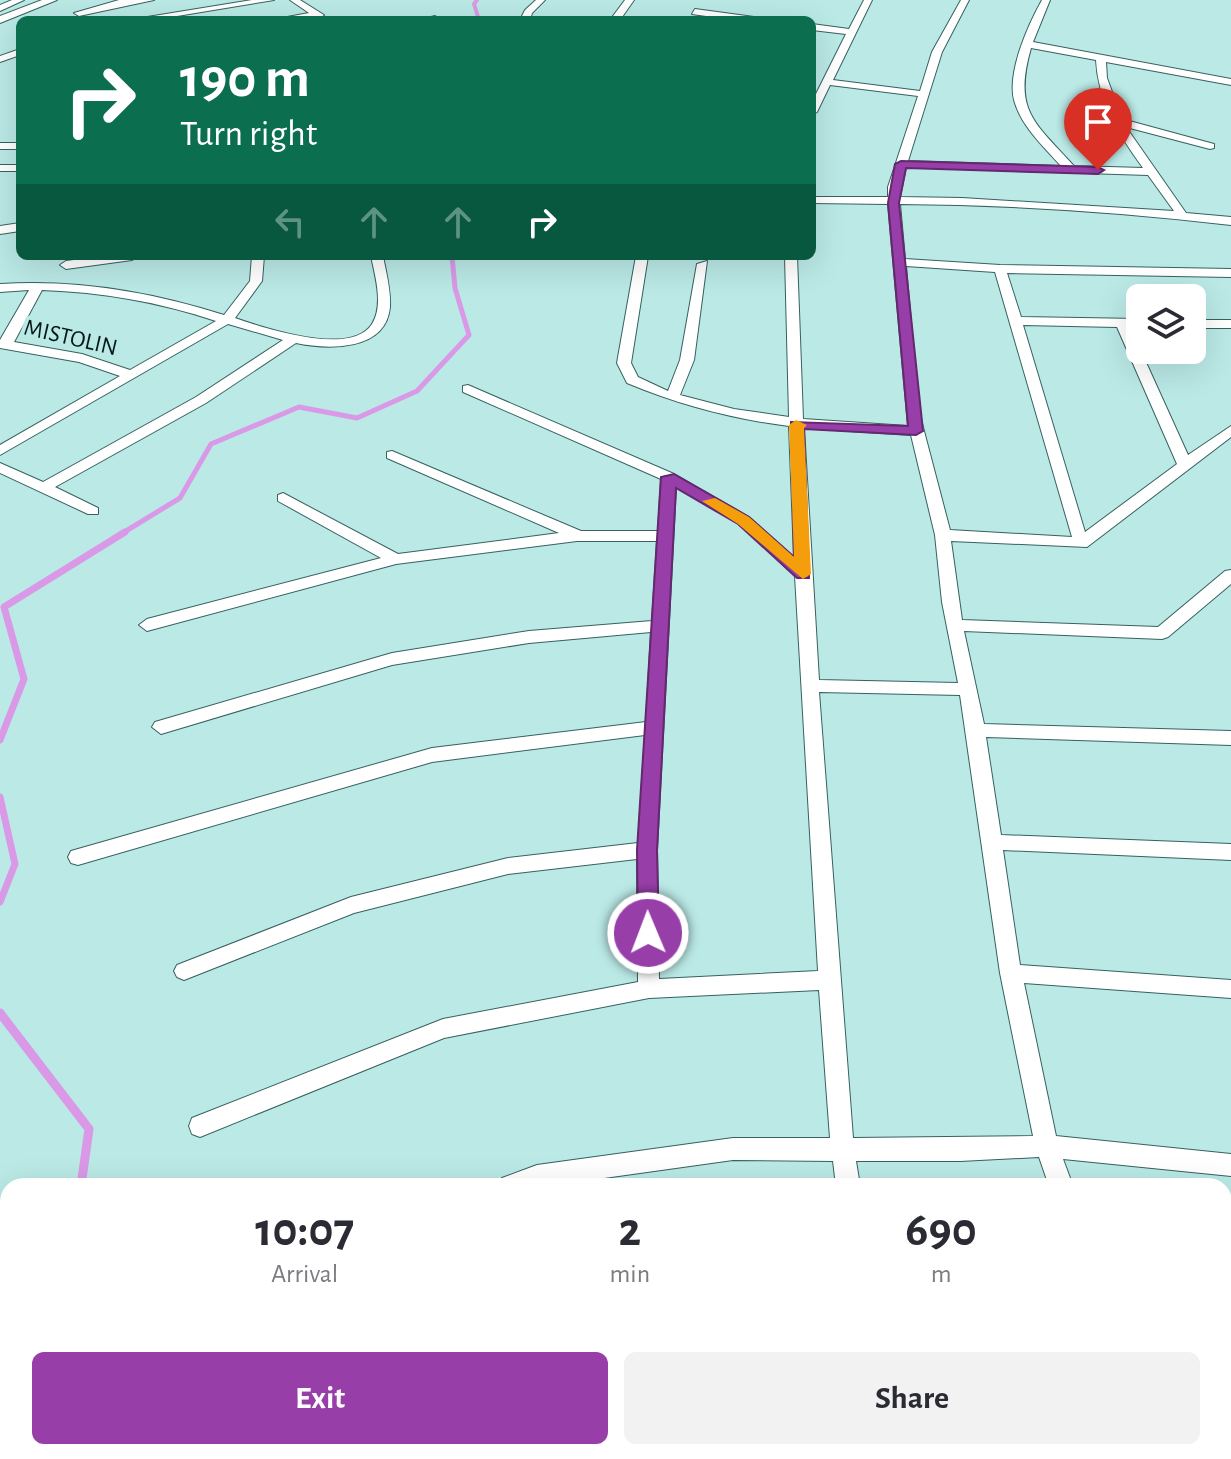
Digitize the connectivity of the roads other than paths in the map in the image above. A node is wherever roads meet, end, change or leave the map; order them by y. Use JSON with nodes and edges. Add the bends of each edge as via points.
{"nodes":[{"id":1,"x":20,"y":0,"type":"edge"},
{"id":2,"x":52,"y":0,"type":"edge"},
{"id":3,"x":150,"y":0,"type":"edge"},
{"id":4,"x":193,"y":0,"type":"edge"},
{"id":5,"x":270,"y":0,"type":"edge"},
{"id":6,"x":294,"y":0,"type":"edge"},
{"id":7,"x":541,"y":0,"type":"edge"},
{"id":8,"x":704,"y":0,"type":"edge"},
{"id":9,"x":868,"y":0,"type":"edge"},
{"id":10,"x":965,"y":0,"type":"edge"},
{"id":11,"x":1046,"y":0,"type":"edge"},
{"id":12,"x":207,"y":7,"type":"junction"},
{"id":13,"x":0,"y":8,"type":"edge"},
{"id":14,"x":79,"y":13,"type":"dead end"},
{"id":15,"x":318,"y":14,"type":"junction"},
{"id":16,"x":156,"y":16,"type":"edge"},
{"id":17,"x":304,"y":16,"type":"edge"},
{"id":18,"x":314,"y":16,"type":"edge"},
{"id":19,"x":322,"y":16,"type":"edge"},
{"id":20,"x":526,"y":16,"type":"edge"},
{"id":21,"x":692,"y":16,"type":"edge"},
{"id":22,"x":0,"y":20,"type":"edge"},
{"id":23,"x":816,"y":28,"type":"edge"},
{"id":24,"x":852,"y":32,"type":"junction"},
{"id":25,"x":1026,"y":44,"type":"junction"},
{"id":26,"x":1101,"y":58,"type":"junction"},
{"id":27,"x":829,"y":82,"type":"junction"},
{"id":28,"x":1231,"y":82,"type":"edge"},
{"id":29,"x":923,"y":94,"type":"junction"},
{"id":30,"x":816,"y":105,"type":"edge"},
{"id":31,"x":1118,"y":121,"type":"junction"},
{"id":32,"x":1210,"y":146,"type":"dead end"},
{"id":33,"x":901,"y":164,"type":"junction"},
{"id":34,"x":1071,"y":170,"type":"junction"},
{"id":35,"x":1152,"y":172,"type":"junction"},
{"id":36,"x":816,"y":200,"type":"edge"},
{"id":37,"x":894,"y":203,"type":"junction"},
{"id":38,"x":1183,"y":216,"type":"junction"},
{"id":39,"x":1231,"y":221,"type":"edge"},
{"id":40,"x":66,"y":260,"type":"edge"},
{"id":41,"x":258,"y":260,"type":"edge"},
{"id":42,"x":378,"y":260,"type":"edge"},
{"id":43,"x":641,"y":260,"type":"edge"},
{"id":44,"x":791,"y":260,"type":"edge"},
{"id":45,"x":899,"y":262,"type":"junction"},
{"id":46,"x":703,"y":264,"type":"dead end"},
{"id":47,"x":1000,"y":269,"type":"junction"},
{"id":48,"x":1231,"y":273,"type":"edge"},
{"id":49,"x":38,"y":286,"type":"junction"},
{"id":50,"x":0,"y":288,"type":"edge"},
{"id":51,"x":58,"y":288,"type":"junction"},
{"id":52,"x":228,"y":319,"type":"junction"},
{"id":53,"x":1015,"y":321,"type":"junction"},
{"id":54,"x":1122,"y":323,"type":"junction"},
{"id":55,"x":1126,"y":323,"type":"edge"},
{"id":56,"x":1206,"y":324,"type":"edge"},
{"id":57,"x":1231,"y":324,"type":"edge"},
{"id":58,"x":291,"y":341,"type":"junction"},
{"id":59,"x":3,"y":344,"type":"edge"},
{"id":60,"x":132,"y":375,"type":"junction"},
{"id":61,"x":468,"y":389,"type":"dead end"},
{"id":62,"x":673,"y":396,"type":"junction"},
{"id":63,"x":796,"y":425,"type":"junction"},
{"id":64,"x":1231,"y":430,"type":"edge"},
{"id":65,"x":916,"y":431,"type":"junction"},
{"id":66,"x":0,"y":451,"type":"edge"},
{"id":67,"x":392,"y":455,"type":"dead end"},
{"id":68,"x":1185,"y":465,"type":"junction"},
{"id":69,"x":0,"y":467,"type":"edge"},
{"id":70,"x":669,"y":477,"type":"junction"},
{"id":71,"x":44,"y":487,"type":"junction"},
{"id":72,"x":283,"y":498,"type":"dead end"},
{"id":73,"x":93,"y":511,"type":"dead end"},
{"id":74,"x":943,"y":535,"type":"junction"},
{"id":75,"x":577,"y":536,"type":"junction"},
{"id":76,"x":666,"y":536,"type":"junction"},
{"id":77,"x":1081,"y":543,"type":"junction"},
{"id":78,"x":396,"y":559,"type":"junction"},
{"id":79,"x":803,"y":574,"type":"junction"},
{"id":80,"x":1231,"y":575,"type":"edge"},
{"id":81,"x":147,"y":625,"type":"dead end"},
{"id":82,"x":954,"y":625,"type":"junction"},
{"id":83,"x":659,"y":626,"type":"junction"},
{"id":84,"x":810,"y":686,"type":"junction"},
{"id":85,"x":966,"y":689,"type":"junction"},
{"id":86,"x":161,"y":727,"type":"dead end"},
{"id":87,"x":655,"y":727,"type":"junction"},
{"id":88,"x":976,"y":730,"type":"junction"},
{"id":89,"x":1231,"y":738,"type":"edge"},
{"id":90,"x":992,"y":842,"type":"junction"},
{"id":91,"x":647,"y":850,"type":"junction"},
{"id":92,"x":1231,"y":852,"type":"edge"},
{"id":93,"x":78,"y":857,"type":"dead end"},
{"id":94,"x":184,"y":971,"type":"dead end"},
{"id":95,"x":1011,"y":973,"type":"junction"},
{"id":96,"x":828,"y":980,"type":"junction"},
{"id":97,"x":649,"y":989,"type":"junction"},
{"id":98,"x":1231,"y":989,"type":"edge"},
{"id":99,"x":200,"y":1126,"type":"dead end"},
{"id":100,"x":1047,"y":1146,"type":"junction"},
{"id":101,"x":840,"y":1149,"type":"junction"},
{"id":102,"x":1231,"y":1165,"type":"edge"},
{"id":103,"x":532,"y":1178,"type":"edge"},
{"id":104,"x":846,"y":1178,"type":"edge"},
{"id":105,"x":1058,"y":1178,"type":"edge"}],
"edges":[{"from":1,"to":13,"type":"street"},
{"from":2,"to":22,"type":"street"},
{"from":3,"to":14,"type":"street"},
{"from":4,"to":12,"type":"street"},
{"from":5,"to":12,"type":"street"},
{"from":6,"to":15,"type":"street"},
{"from":7,"to":20,"type":"street"},
{"from":8,"to":21,"type":"street"},
{"from":9,"to":24,"type":"street"},
{"from":10,"to":29,"type":"street","via":[[937,52]]},
{"from":11,"to":25,"type":"street"},
{"from":12,"to":16,"type":"street"},
{"from":15,"to":17,"type":"street"},
{"from":15,"to":18,"type":"street"},
{"from":15,"to":19,"type":"street"},
{"from":23,"to":24,"type":"street"},
{"from":24,"to":27,"type":"street"},
{"from":25,"to":26,"type":"street"},
{"from":25,"to":34,"type":"street","via":[[1018,99]]},
{"from":26,"to":28,"type":"street"},
{"from":26,"to":31,"type":"street","via":[[1100,72]]},
{"from":27,"to":29,"type":"street"},
{"from":27,"to":30,"type":"street"},
{"from":29,"to":33,"type":"street"},
{"from":31,"to":32,"type":"street"},
{"from":31,"to":35,"type":"street"},
{"from":33,"to":34,"type":"street"},
{"from":33,"to":37,"type":"street"},
{"from":34,"to":35,"type":"street"},
{"from":35,"to":38,"type":"street"},
{"from":36,"to":37,"type":"street"},
{"from":37,"to":38,"type":"street","via":[[962,201]]},
{"from":37,"to":45,"type":"street"},
{"from":38,"to":39,"type":"street"},
{"from":40,"to":51,"type":"street"},
{"from":41,"to":52,"type":"street","via":[[256,281]]},
{"from":42,"to":58,"type":"street","via":[[384,297],[382,319],[374,330],[347,341]]},
{"from":43,"to":62,"type":"street","via":[[625,372],[647,388]]},
{"from":44,"to":63,"type":"street"},
{"from":45,"to":47,"type":"street"},
{"from":45,"to":65,"type":"street"},
{"from":46,"to":62,"type":"street","via":[[687,360]]},
{"from":47,"to":48,"type":"street"},
{"from":47,"to":53,"type":"street"},
{"from":49,"to":50,"type":"street"},
{"from":49,"to":51,"type":"street"},
{"from":49,"to":59,"type":"street"},
{"from":51,"to":52,"type":"street","via":[[170,303]]},
{"from":52,"to":58,"type":"street"},
{"from":52,"to":60,"type":"street"},
{"from":53,"to":54,"type":"street"},
{"from":53,"to":77,"type":"street"},
{"from":54,"to":55,"type":"street"},
{"from":54,"to":68,"type":"street"},
{"from":56,"to":57,"type":"street"},
{"from":58,"to":71,"type":"street","via":[[240,378]]},
{"from":59,"to":60,"type":"street","name":"MISTOLIN","via":[[82,358]]},
{"from":60,"to":66,"type":"street"},
{"from":61,"to":70,"type":"street"},
{"from":62,"to":63,"type":"street"},
{"from":63,"to":65,"type":"street"},
{"from":63,"to":79,"type":"street"},
{"from":64,"to":68,"type":"street"},
{"from":65,"to":74,"type":"street"},
{"from":67,"to":75,"type":"street"},
{"from":68,"to":77,"type":"street"},
{"from":69,"to":71,"type":"street"},
{"from":70,"to":76,"type":"street"},
{"from":70,"to":79,"type":"street","via":[[744,520]]},
{"from":71,"to":73,"type":"street"},
{"from":72,"to":78,"type":"street"},
{"from":74,"to":77,"type":"street"},
{"from":74,"to":82,"type":"street"},
{"from":75,"to":76,"type":"street"},
{"from":75,"to":78,"type":"street"},
{"from":76,"to":83,"type":"street"},
{"from":78,"to":81,"type":"street"},
{"from":79,"to":84,"type":"street"},
{"from":80,"to":82,"type":"street","via":[[1162,633]]},
{"from":82,"to":85,"type":"street"},
{"from":83,"to":86,"type":"street","via":[[529,637],[392,659]]},
{"from":83,"to":87,"type":"street"},
{"from":84,"to":85,"type":"street"},
{"from":84,"to":96,"type":"street"},
{"from":85,"to":88,"type":"street"},
{"from":87,"to":91,"type":"street"},
{"from":87,"to":93,"type":"street","via":[[432,755]]},
{"from":88,"to":89,"type":"street"},
{"from":88,"to":90,"type":"street"},
{"from":90,"to":92,"type":"street"},
{"from":90,"to":95,"type":"street"},
{"from":91,"to":94,"type":"street","via":[[508,866],[351,905]]},
{"from":91,"to":97,"type":"street"},
{"from":95,"to":98,"type":"street"},
{"from":95,"to":100,"type":"street"},
{"from":96,"to":97,"type":"street"},
{"from":96,"to":101,"type":"street"},
{"from":97,"to":99,"type":"street","via":[[443,1029]]},
{"from":100,"to":101,"type":"street"},
{"from":100,"to":102,"type":"street"},
{"from":100,"to":105,"type":"street"},
{"from":101,"to":103,"type":"street","via":[[733,1149]]},
{"from":101,"to":104,"type":"street"}]}
